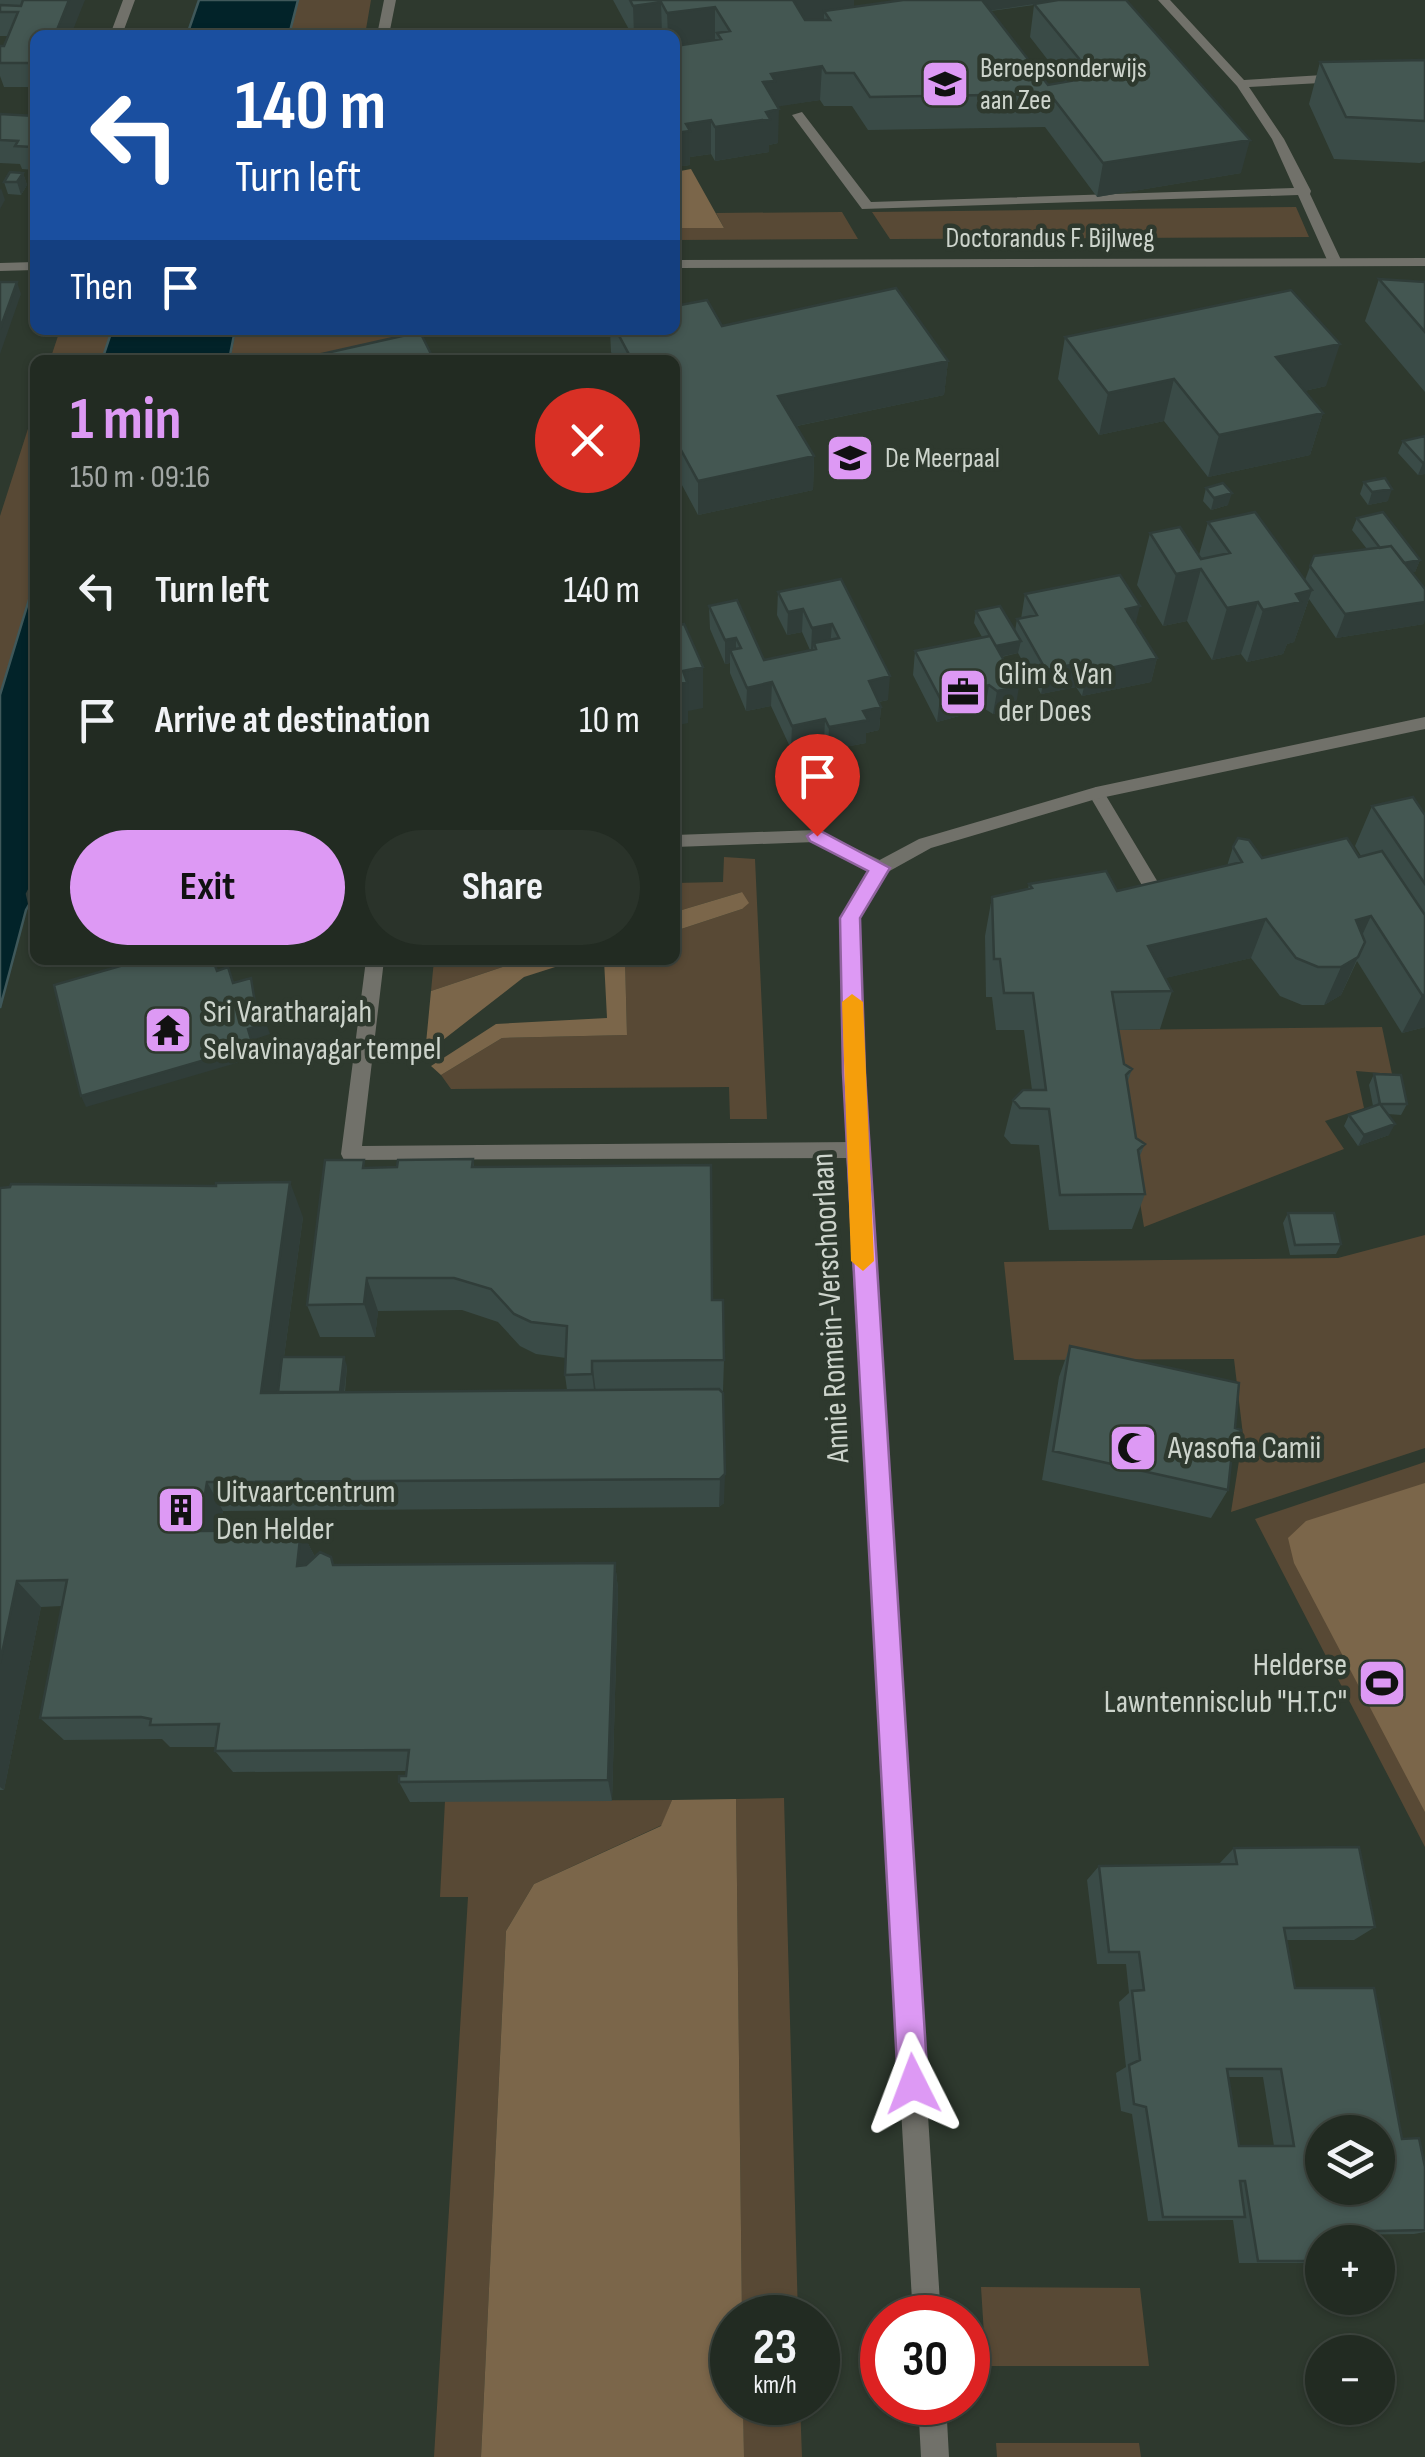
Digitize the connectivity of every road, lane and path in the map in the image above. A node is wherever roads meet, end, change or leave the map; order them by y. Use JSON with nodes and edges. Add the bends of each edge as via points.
{"nodes":[{"id":1,"x":129,"y":0,"type":"edge"},
{"id":2,"x":390,"y":0,"type":"edge"},
{"id":3,"x":1164,"y":0,"type":"edge"},
{"id":4,"x":118,"y":30,"type":"edge"},
{"id":5,"x":383,"y":30,"type":"edge"},
{"id":6,"x":1352,"y":77,"type":"edge"},
{"id":7,"x":1242,"y":84,"type":"junction"},
{"id":8,"x":798,"y":115,"type":"dead end"},
{"id":9,"x":1305,"y":191,"type":"junction"},
{"id":10,"x":1336,"y":262,"type":"junction"},
{"id":11,"x":1425,"y":262,"type":"edge"},
{"id":12,"x":680,"y":264,"type":"edge"},
{"id":13,"x":30,"y":266,"type":"edge"},
{"id":14,"x":0,"y":267,"type":"edge"},
{"id":15,"x":1425,"y":723,"type":"edge"},
{"id":16,"x":1096,"y":793,"type":"junction"},
{"id":17,"x":680,"y":842,"type":"edge"},
{"id":18,"x":880,"y":868,"type":"junction"},
{"id":19,"x":1156,"y":894,"type":"edge"},
{"id":20,"x":374,"y":965,"type":"edge"},
{"id":21,"x":856,"y":1150,"type":"junction"},
{"id":22,"x":926,"y":2295,"type":"edge"},
{"id":23,"x":934,"y":2425,"type":"edge"},
{"id":24,"x":936,"y":2457,"type":"edge"}],
"edges":[{"from":1,"to":4,"type":"street"},
{"from":2,"to":5,"type":"street"},
{"from":3,"to":7,"type":"street"},
{"from":6,"to":7,"type":"street"},
{"from":7,"to":9,"type":"street"},
{"from":8,"to":9,"type":"street","via":[[868,206]]},
{"from":9,"to":10,"type":"street"},
{"from":10,"to":11,"type":"street","name":"Doctorandus F. Bijlweg"},
{"from":10,"to":12,"type":"street","name":"Doctorandus F. Bijlweg"},
{"from":13,"to":14,"type":"street"},
{"from":15,"to":16,"type":"street"},
{"from":16,"to":18,"type":"street","via":[[926,843]]},
{"from":16,"to":19,"type":"street"},
{"from":17,"to":18,"type":"street","via":[[817,836]]},
{"from":18,"to":21,"type":"street","name":"Annie Romein-Verschoorlaan","via":[[850,918]]},
{"from":20,"to":21,"type":"street","via":[[351,1154]]},
{"from":21,"to":22,"type":"street","name":"Annie Romein-Verschoorlaan"},
{"from":23,"to":24,"type":"street"}]}
